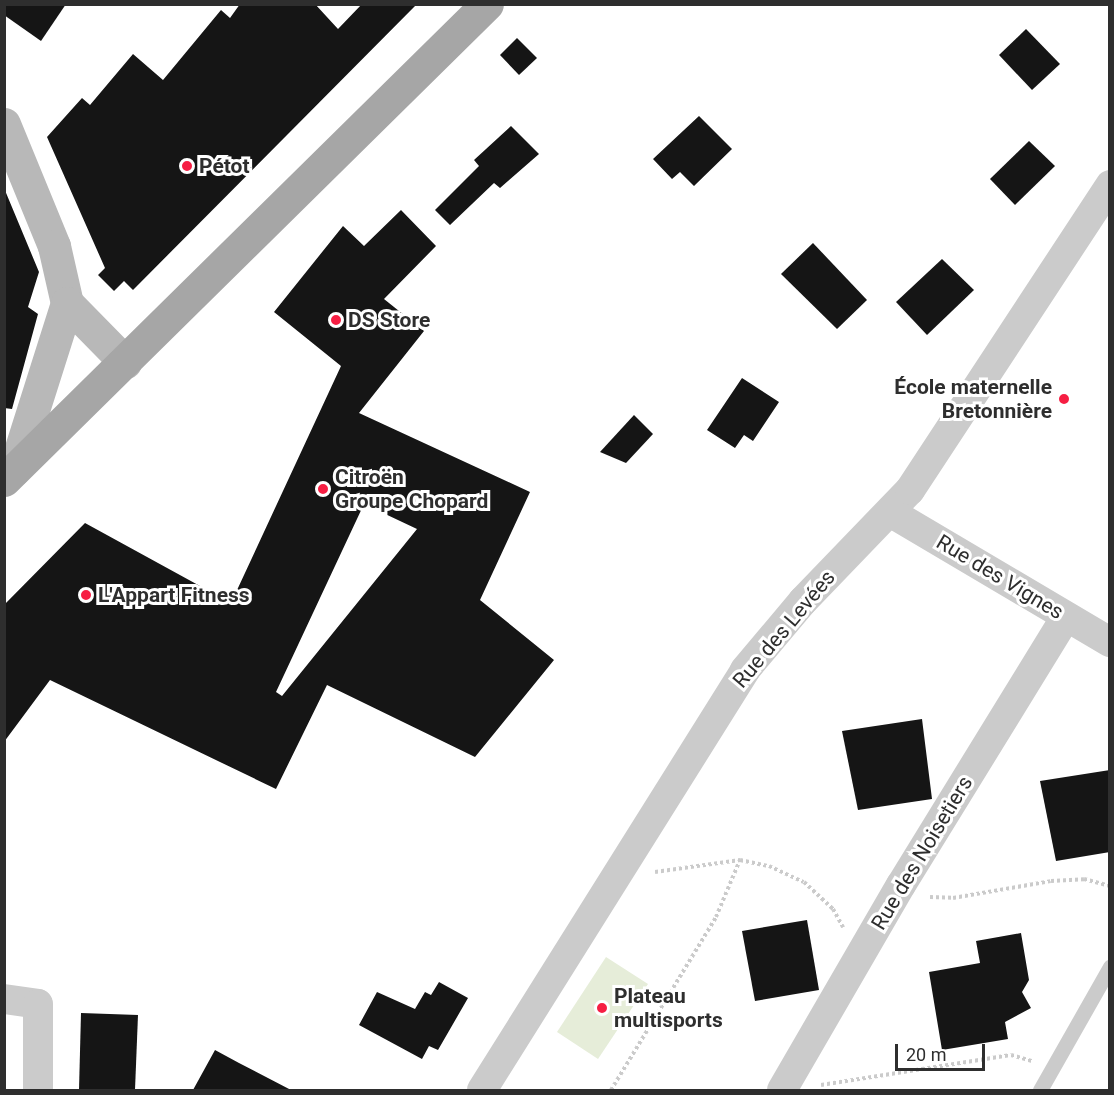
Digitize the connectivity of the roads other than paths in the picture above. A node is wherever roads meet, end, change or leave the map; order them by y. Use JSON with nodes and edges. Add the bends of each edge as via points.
{"nodes":[{"id":1,"x":487,"y":4,"type":"edge"},
{"id":2,"x":4,"y":124,"type":"edge"},
{"id":3,"x":1110,"y":184,"type":"edge"},
{"id":4,"x":67,"y":303,"type":"junction"},
{"id":5,"x":125,"y":362,"type":"junction"},
{"id":6,"x":9,"y":475,"type":"edge"},
{"id":7,"x":890,"y":512,"type":"junction"},
{"id":8,"x":1066,"y":616,"type":"junction"},
{"id":9,"x":1110,"y":642,"type":"edge"},
{"id":10,"x":1110,"y":967,"type":"edge"},
{"id":11,"x":4,"y":999,"type":"edge"},
{"id":12,"x":785,"y":1085,"type":"edge"},
{"id":13,"x":38,"y":1090,"type":"edge"},
{"id":14,"x":482,"y":1090,"type":"edge"},
{"id":15,"x":1040,"y":1090,"type":"edge"}],
"edges":[{"from":1,"to":5,"type":"main road"},
{"from":2,"to":4,"type":"main road","via":[[54,246]]},
{"from":3,"to":7,"type":"street","name":"Rue des Levées","via":[[952,430]]},
{"from":4,"to":5,"type":"main road"},
{"from":4,"to":6,"type":"main road"},
{"from":5,"to":6,"type":"main road"},
{"from":7,"to":8,"type":"street","name":"Rue des Vignes"},
{"from":7,"to":14,"type":"street","name":"Rue des Levées","via":[[803,601],[745,670]]},
{"from":8,"to":9,"type":"street","name":"Rue des Vignes"},
{"from":8,"to":12,"type":"street","name":"Rue des Noisetiers"},
{"from":10,"to":15,"type":"lane"},
{"from":11,"to":13,"type":"street","via":[[38,1004]]}]}
